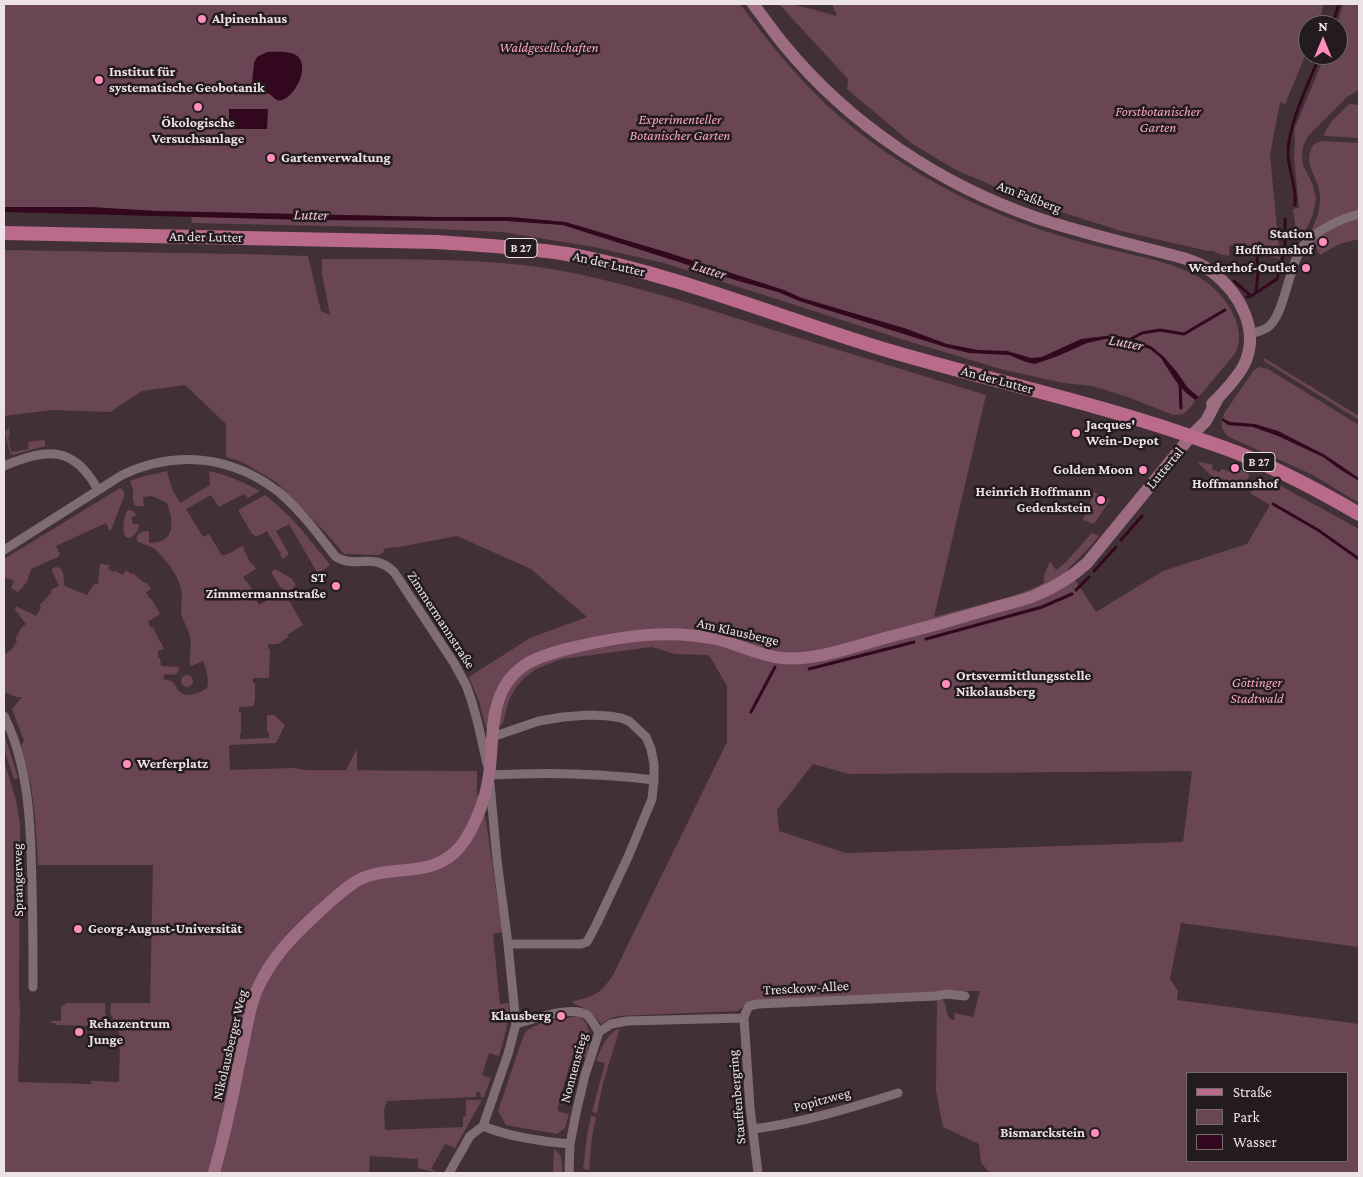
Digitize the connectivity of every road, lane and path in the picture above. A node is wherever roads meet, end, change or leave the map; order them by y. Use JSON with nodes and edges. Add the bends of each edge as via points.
{"nodes":[{"id":1,"x":753,"y":4,"type":"edge"},
{"id":2,"x":1359,"y":214,"type":"edge"},
{"id":3,"x":4,"y":233,"type":"edge"},
{"id":4,"x":1250,"y":334,"type":"junction"},
{"id":5,"x":1191,"y":436,"type":"junction"},
{"id":6,"x":4,"y":466,"type":"edge"},
{"id":7,"x":98,"y":490,"type":"junction"},
{"id":8,"x":1359,"y":514,"type":"edge"},
{"id":9,"x":4,"y":550,"type":"edge"},
{"id":10,"x":1051,"y":588,"type":"joint"},
{"id":11,"x":4,"y":716,"type":"edge"},
{"id":12,"x":492,"y":737,"type":"junction"},
{"id":13,"x":489,"y":776,"type":"junction"},
{"id":14,"x":654,"y":780,"type":"junction"},
{"id":15,"x":508,"y":944,"type":"junction"},
{"id":16,"x":33,"y":987,"type":"dead end"},
{"id":17,"x":965,"y":996,"type":"dead end"},
{"id":18,"x":744,"y":1018,"type":"junction"},
{"id":19,"x":516,"y":1024,"type":"junction"},
{"id":20,"x":599,"y":1032,"type":"junction"},
{"id":21,"x":898,"y":1093,"type":"dead end"},
{"id":22,"x":483,"y":1126,"type":"junction"},
{"id":23,"x":752,"y":1129,"type":"junction"},
{"id":24,"x":570,"y":1144,"type":"junction"},
{"id":25,"x":214,"y":1173,"type":"edge"},
{"id":26,"x":449,"y":1173,"type":"edge"},
{"id":27,"x":569,"y":1173,"type":"edge"},
{"id":28,"x":758,"y":1173,"type":"edge"}],
"edges":[{"from":1,"to":4,"type":"street","name":"Am Faßberg","via":[[785,46],[822,86],[901,151],[961,185],[1035,217],[1204,266],[1238,300]]},
{"from":2,"to":4,"type":"street","via":[[1334,223],[1304,246],[1297,256],[1272,324]]},
{"from":3,"to":5,"type":"main road","name":"An der Lutter","number":"B 27","via":[[398,240],[504,246],[567,254],[630,268],[883,348],[1094,405]]},
{"from":4,"to":5,"type":"street","name":"Am Faßberg","via":[[1243,365],[1202,419],[1195,422]]},
{"from":5,"to":8,"type":"main road","name":"Luttertal","number":"B 27","via":[[1293,478]]},
{"from":5,"to":10,"type":"street","name":"Luttertal","via":[[1087,563],[1067,580]]},
{"from":6,"to":7,"type":"street","via":[[38,454],[62,455],[79,463]]},
{"from":7,"to":9,"type":"street","name":"Zimmermannstraße"},
{"from":7,"to":13,"type":"street","name":"Zimmermannstraße","via":[[129,472],[152,464],[181,459],[221,463],[249,473],[280,493],[335,556],[350,562],[375,562],[388,566],[466,685]]},
{"from":10,"to":12,"type":"street","name":"Am Klausberge","via":[[1035,596],[938,625],[802,658],[769,656],[720,640],[689,635],[642,635],[553,653],[528,663],[509,680],[498,701]]},
{"from":11,"to":16,"type":"street","name":"Sprangerweg","via":[[17,751],[28,801]]},
{"from":12,"to":13,"type":"street","name":"Am Klausberge"},
{"from":12,"to":14,"type":"street","via":[[538,721],[562,717],[621,718],[646,737],[654,764]]},
{"from":13,"to":14,"type":"street","via":[[571,775]]},
{"from":13,"to":15,"type":"street","name":"Am Klausberge"},
{"from":13,"to":25,"type":"street","name":"Nikolausberger Weg","via":[[470,832],[451,856],[426,868],[378,873],[356,882],[289,940],[272,963],[256,992],[250,1013]]},
{"from":14,"to":15,"type":"street","via":[[652,799],[642,824],[587,942]]},
{"from":15,"to":19,"type":"street","name":"Am Klausberge"},
{"from":17,"to":18,"type":"street","name":"Tresckow-Allee","via":[[946,994],[758,1004],[749,1006]]},
{"from":18,"to":20,"type":"street","via":[[627,1021],[611,1024]]},
{"from":18,"to":23,"type":"street","name":"Stauffenbergring"},
{"from":19,"to":20,"type":"street","name":"Nonnenstieg","via":[[577,1011],[586,1015]]},
{"from":19,"to":22,"type":"street"},
{"from":20,"to":24,"type":"street","name":"Nonnenstieg","via":[[585,1075]]},
{"from":21,"to":23,"type":"street","name":"Popitzweg","via":[[776,1126]]},
{"from":22,"to":24,"type":"street"},
{"from":22,"to":26,"type":"street","via":[[470,1136]]},
{"from":23,"to":28,"type":"street","name":"Stauffenbergring"},
{"from":24,"to":27,"type":"street","name":"Nonnenstieg"}]}
